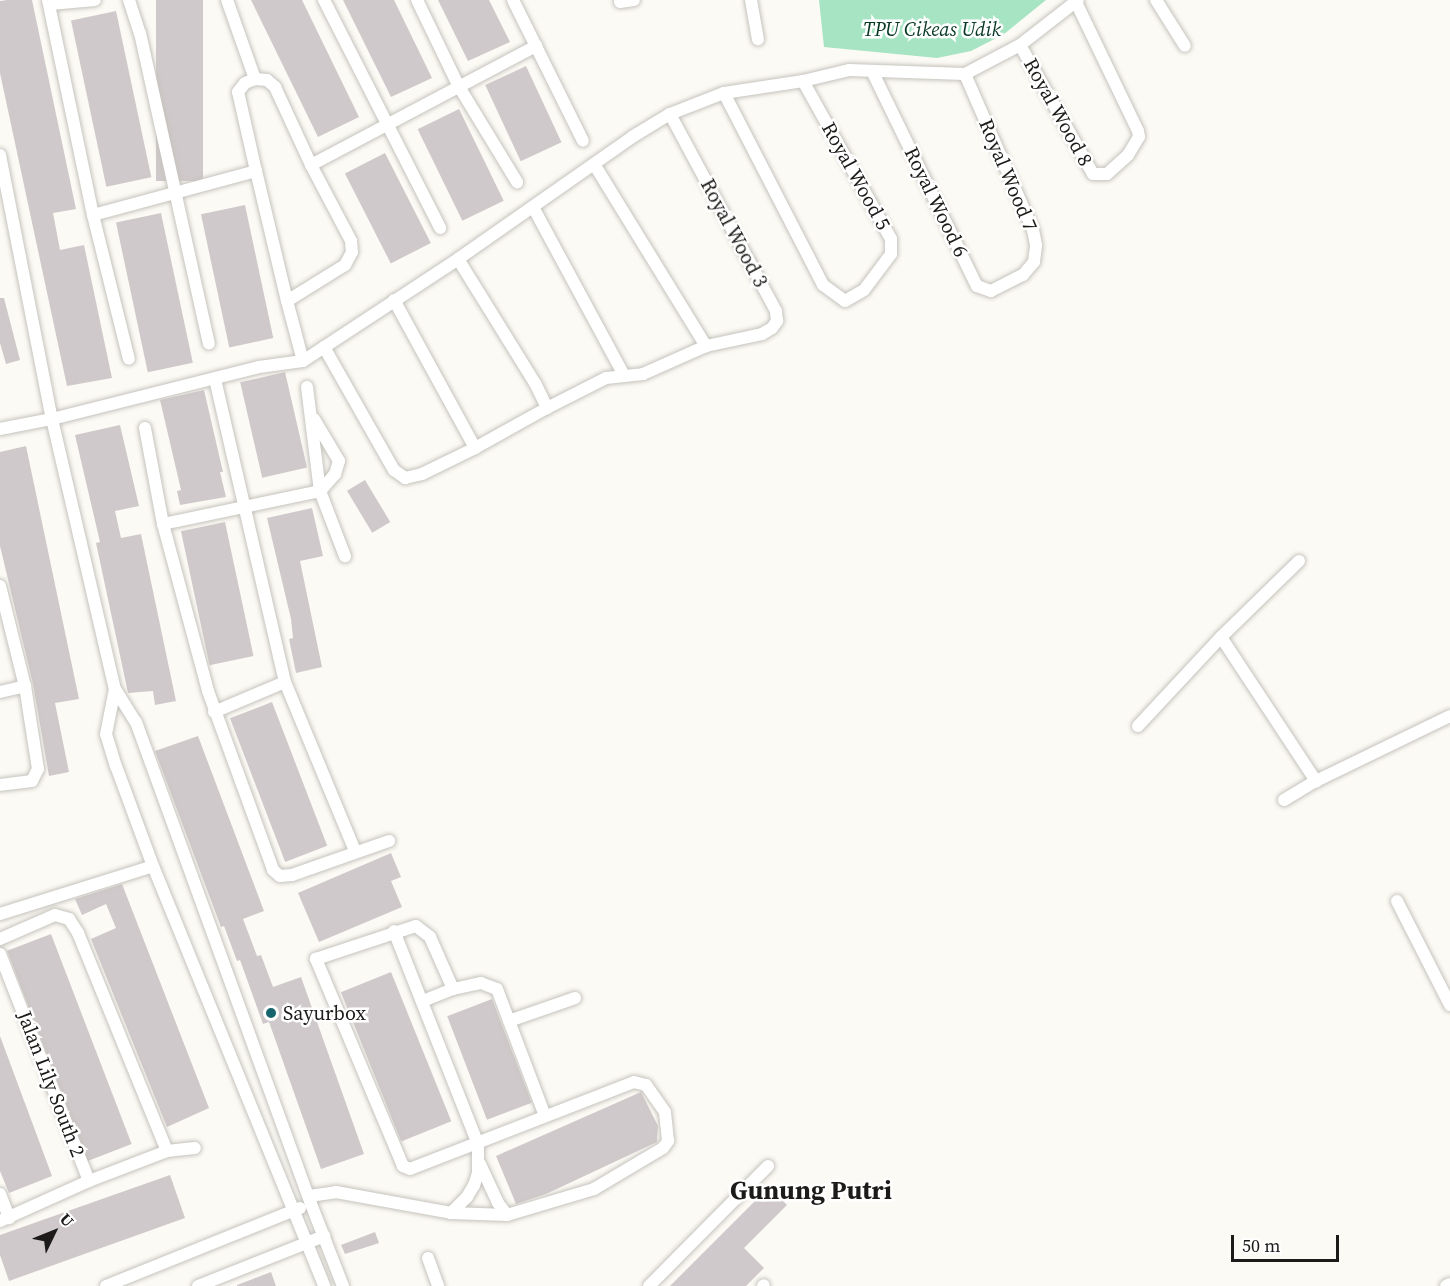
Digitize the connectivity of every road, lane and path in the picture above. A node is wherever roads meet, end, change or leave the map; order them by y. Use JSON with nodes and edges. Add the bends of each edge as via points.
{"nodes":[{"id":1,"x":95,"y":0,"type":"edge"},
{"id":2,"x":129,"y":0,"type":"edge"},
{"id":3,"x":227,"y":0,"type":"edge"},
{"id":4,"x":324,"y":0,"type":"edge"},
{"id":5,"x":417,"y":0,"type":"edge"},
{"id":6,"x":513,"y":0,"type":"edge"},
{"id":7,"x":634,"y":0,"type":"edge"},
{"id":8,"x":751,"y":0,"type":"edge"},
{"id":9,"x":1156,"y":0,"type":"edge"},
{"id":10,"x":1077,"y":1,"type":"edge"},
{"id":11,"x":49,"y":2,"type":"edge"},
{"id":12,"x":620,"y":2,"type":"dead end"},
{"id":13,"x":758,"y":39,"type":"dead end"},
{"id":14,"x":1020,"y":45,"type":"junction"},
{"id":15,"x":536,"y":46,"type":"junction"},
{"id":16,"x":1185,"y":46,"type":"dead end"},
{"id":17,"x":873,"y":73,"type":"junction"},
{"id":18,"x":965,"y":74,"type":"junction"},
{"id":19,"x":255,"y":79,"type":"junction"},
{"id":20,"x":803,"y":81,"type":"junction"},
{"id":21,"x":458,"y":85,"type":"junction"},
{"id":22,"x":724,"y":93,"type":"junction"},
{"id":23,"x":670,"y":114,"type":"junction"},
{"id":24,"x":388,"y":124,"type":"junction"},
{"id":25,"x":583,"y":141,"type":"dead end"},
{"id":26,"x":0,"y":155,"type":"edge"},
{"id":27,"x":594,"y":164,"type":"junction"},
{"id":28,"x":311,"y":165,"type":"junction"},
{"id":29,"x":256,"y":171,"type":"junction"},
{"id":30,"x":517,"y":182,"type":"dead end"},
{"id":31,"x":175,"y":193,"type":"junction"},
{"id":32,"x":533,"y":207,"type":"junction"},
{"id":33,"x":93,"y":214,"type":"junction"},
{"id":34,"x":440,"y":228,"type":"dead end"},
{"id":35,"x":458,"y":259,"type":"junction"},
{"id":36,"x":1023,"y":275,"type":"joint"},
{"id":37,"x":394,"y":300,"type":"junction"},
{"id":38,"x":287,"y":301,"type":"junction"},
{"id":39,"x":209,"y":343,"type":"dead end"},
{"id":40,"x":706,"y":346,"type":"junction"},
{"id":41,"x":324,"y":347,"type":"junction"},
{"id":42,"x":129,"y":358,"type":"dead end"},
{"id":43,"x":303,"y":361,"type":"junction"},
{"id":44,"x":624,"y":375,"type":"junction"},
{"id":45,"x":215,"y":379,"type":"junction"},
{"id":46,"x":307,"y":387,"type":"dead end"},
{"id":47,"x":547,"y":408,"type":"junction"},
{"id":48,"x":311,"y":414,"type":"junction"},
{"id":49,"x":52,"y":419,"type":"junction"},
{"id":50,"x":145,"y":428,"type":"dead end"},
{"id":51,"x":0,"y":429,"type":"edge"},
{"id":52,"x":475,"y":448,"type":"junction"},
{"id":53,"x":320,"y":491,"type":"junction"},
{"id":54,"x":246,"y":506,"type":"junction"},
{"id":55,"x":163,"y":524,"type":"junction"},
{"id":56,"x":345,"y":556,"type":"dead end"},
{"id":57,"x":1299,"y":561,"type":"dead end"},
{"id":58,"x":0,"y":586,"type":"edge"},
{"id":59,"x":1221,"y":637,"type":"junction"},
{"id":60,"x":285,"y":682,"type":"junction"},
{"id":61,"x":25,"y":686,"type":"junction"},
{"id":62,"x":115,"y":689,"type":"junction"},
{"id":63,"x":0,"y":692,"type":"edge"},
{"id":64,"x":214,"y":712,"type":"junction"},
{"id":65,"x":1450,"y":716,"type":"edge"},
{"id":66,"x":1138,"y":726,"type":"dead end"},
{"id":67,"x":1316,"y":781,"type":"junction"},
{"id":68,"x":0,"y":785,"type":"edge"},
{"id":69,"x":1284,"y":800,"type":"dead end"},
{"id":70,"x":389,"y":841,"type":"dead end"},
{"id":71,"x":355,"y":851,"type":"junction"},
{"id":72,"x":153,"y":866,"type":"junction"},
{"id":73,"x":1397,"y":901,"type":"dead end"},
{"id":74,"x":0,"y":914,"type":"edge"},
{"id":75,"x":394,"y":931,"type":"junction"},
{"id":76,"x":0,"y":939,"type":"edge"},
{"id":77,"x":0,"y":954,"type":"edge"},
{"id":78,"x":453,"y":989,"type":"junction"},
{"id":79,"x":575,"y":998,"type":"dead end"},
{"id":80,"x":423,"y":1001,"type":"junction"},
{"id":81,"x":1450,"y":1005,"type":"edge"},
{"id":82,"x":509,"y":1021,"type":"junction"},
{"id":83,"x":545,"y":1116,"type":"junction"},
{"id":84,"x":478,"y":1144,"type":"junction"},
{"id":85,"x":195,"y":1148,"type":"dead end"},
{"id":86,"x":167,"y":1152,"type":"junction"},
{"id":87,"x":479,"y":1160,"type":"junction"},
{"id":88,"x":768,"y":1166,"type":"dead end"},
{"id":89,"x":89,"y":1181,"type":"junction"},
{"id":90,"x":0,"y":1194,"type":"edge"},
{"id":91,"x":310,"y":1200,"type":"junction"},
{"id":92,"x":294,"y":1210,"type":"junction"},
{"id":93,"x":452,"y":1213,"type":"junction"},
{"id":94,"x":507,"y":1215,"type":"junction"},
{"id":95,"x":4,"y":1220,"type":"edge"},
{"id":96,"x":324,"y":1236,"type":"junction"},
{"id":97,"x":307,"y":1242,"type":"junction"},
{"id":98,"x":428,"y":1258,"type":"dead end"},
{"id":99,"x":1450,"y":1284,"type":"edge"},
{"id":100,"x":106,"y":1286,"type":"edge"},
{"id":101,"x":198,"y":1286,"type":"edge"},
{"id":102,"x":324,"y":1286,"type":"edge"},
{"id":103,"x":343,"y":1286,"type":"edge"},
{"id":104,"x":438,"y":1286,"type":"edge"},
{"id":105,"x":649,"y":1286,"type":"edge"},
{"id":106,"x":1446,"y":1286,"type":"edge"}],
"edges":[{"from":1,"to":11,"type":"street"},
{"from":2,"to":31,"type":"street","via":[[140,33]]},
{"from":3,"to":19,"type":"street"},
{"from":4,"to":24,"type":"street"},
{"from":5,"to":21,"type":"street"},
{"from":6,"to":15,"type":"street"},
{"from":7,"to":12,"type":"street"},
{"from":8,"to":13,"type":"street"},
{"from":9,"to":16,"type":"street"},
{"from":10,"to":14,"type":"street"},
{"from":10,"to":14,"type":"street","name":"Royal Wood 8","via":[[1138,131],[1139,137],[1128,155],[1107,174],[1093,174]]},
{"from":11,"to":33,"type":"street"},
{"from":14,"to":18,"type":"street"},
{"from":15,"to":21,"type":"street"},
{"from":15,"to":25,"type":"street"},
{"from":17,"to":18,"type":"street"},
{"from":17,"to":20,"type":"street","via":[[849,70]]},
{"from":17,"to":36,"type":"street","name":"Royal Wood 6","via":[[977,286],[991,291]]},
{"from":18,"to":36,"type":"street","name":"Royal Wood 7","via":[[1033,230],[1034,262]]},
{"from":19,"to":28,"type":"street","via":[[267,80],[275,87]]},
{"from":19,"to":29,"type":"street","via":[[238,92]]},
{"from":20,"to":22,"type":"street"},
{"from":20,"to":22,"type":"street","name":"Royal Wood 5","via":[[891,239],[891,254],[864,290],[845,301],[823,285]]},
{"from":21,"to":24,"type":"street"},
{"from":21,"to":30,"type":"street"},
{"from":22,"to":23,"type":"street"},
{"from":23,"to":27,"type":"street"},
{"from":23,"to":40,"type":"street","name":"Royal Wood 3","via":[[776,311],[777,321],[762,334]]},
{"from":24,"to":28,"type":"street"},
{"from":24,"to":34,"type":"street"},
{"from":26,"to":49,"type":"street"},
{"from":27,"to":32,"type":"street"},
{"from":27,"to":40,"type":"street"},
{"from":28,"to":38,"type":"street","via":[[351,241],[352,252],[345,265]]},
{"from":29,"to":31,"type":"street"},
{"from":29,"to":38,"type":"street"},
{"from":31,"to":33,"type":"street"},
{"from":31,"to":39,"type":"street"},
{"from":32,"to":35,"type":"street"},
{"from":32,"to":44,"type":"street"},
{"from":33,"to":42,"type":"street"},
{"from":35,"to":37,"type":"street"},
{"from":35,"to":47,"type":"street"},
{"from":37,"to":41,"type":"street"},
{"from":37,"to":52,"type":"street"},
{"from":38,"to":43,"type":"street"},
{"from":40,"to":44,"type":"street","via":[[662,368]]},
{"from":41,"to":43,"type":"street"},
{"from":41,"to":52,"type":"street","via":[[398,475],[410,478],[422,474]]},
{"from":43,"to":45,"type":"street"},
{"from":44,"to":47,"type":"street","via":[[606,378]]},
{"from":45,"to":49,"type":"street"},
{"from":45,"to":54,"type":"street"},
{"from":46,"to":48,"type":"street"},
{"from":47,"to":52,"type":"street"},
{"from":48,"to":53,"type":"street"},
{"from":48,"to":53,"type":"street","via":[[339,461],[335,474]]},
{"from":49,"to":51,"type":"street"},
{"from":49,"to":62,"type":"street"},
{"from":50,"to":55,"type":"street"},
{"from":53,"to":54,"type":"street"},
{"from":53,"to":56,"type":"street"},
{"from":54,"to":55,"type":"street"},
{"from":54,"to":60,"type":"street"},
{"from":55,"to":64,"type":"street"},
{"from":57,"to":59,"type":"street"},
{"from":58,"to":61,"type":"street"},
{"from":59,"to":66,"type":"street"},
{"from":59,"to":67,"type":"street"},
{"from":60,"to":64,"type":"street"},
{"from":60,"to":71,"type":"street"},
{"from":61,"to":63,"type":"street"},
{"from":61,"to":68,"type":"street","via":[[38,769],[32,781]]},
{"from":62,"to":72,"type":"street","via":[[106,734]]},
{"from":62,"to":91,"type":"street","via":[[136,722]]},
{"from":64,"to":71,"type":"street","via":[[273,870],[280,876],[292,875]]},
{"from":65,"to":67,"type":"street"},
{"from":67,"to":69,"type":"street"},
{"from":70,"to":71,"type":"street"},
{"from":72,"to":74,"type":"street"},
{"from":72,"to":92,"type":"street"},
{"from":73,"to":81,"type":"street"},
{"from":75,"to":78,"type":"street","via":[[416,926],[426,932]]},
{"from":75,"to":80,"type":"street"},
{"from":75,"to":84,"type":"street","via":[[316,959],[400,1163],[410,1169]]},
{"from":76,"to":86,"type":"street","via":[[56,915],[69,919]]},
{"from":77,"to":89,"type":"street","name":"Jalan Lily South 2"},
{"from":78,"to":80,"type":"street"},
{"from":78,"to":82,"type":"street","via":[[481,983],[495,987]]},
{"from":79,"to":82,"type":"street"},
{"from":80,"to":84,"type":"street"},
{"from":82,"to":83,"type":"street"},
{"from":83,"to":84,"type":"street"},
{"from":83,"to":94,"type":"street","via":[[629,1083],[646,1085],[665,1113],[668,1141],[663,1148],[594,1189]]},
{"from":84,"to":87,"type":"street"},
{"from":85,"to":86,"type":"street"},
{"from":86,"to":89,"type":"street"},
{"from":87,"to":93,"type":"street","via":[[474,1185]]},
{"from":87,"to":94,"type":"street"},
{"from":88,"to":105,"type":"street"},
{"from":89,"to":95,"type":"street"},
{"from":90,"to":95,"type":"street"},
{"from":91,"to":92,"type":"street"},
{"from":91,"to":93,"type":"street","via":[[336,1192]]},
{"from":91,"to":96,"type":"street"},
{"from":92,"to":97,"type":"street"},
{"from":92,"to":100,"type":"street"},
{"from":93,"to":94,"type":"street"},
{"from":96,"to":97,"type":"street"},
{"from":96,"to":103,"type":"street"},
{"from":97,"to":101,"type":"street"},
{"from":97,"to":102,"type":"street"},
{"from":98,"to":104,"type":"street"},
{"from":99,"to":106,"type":"street"}]}
